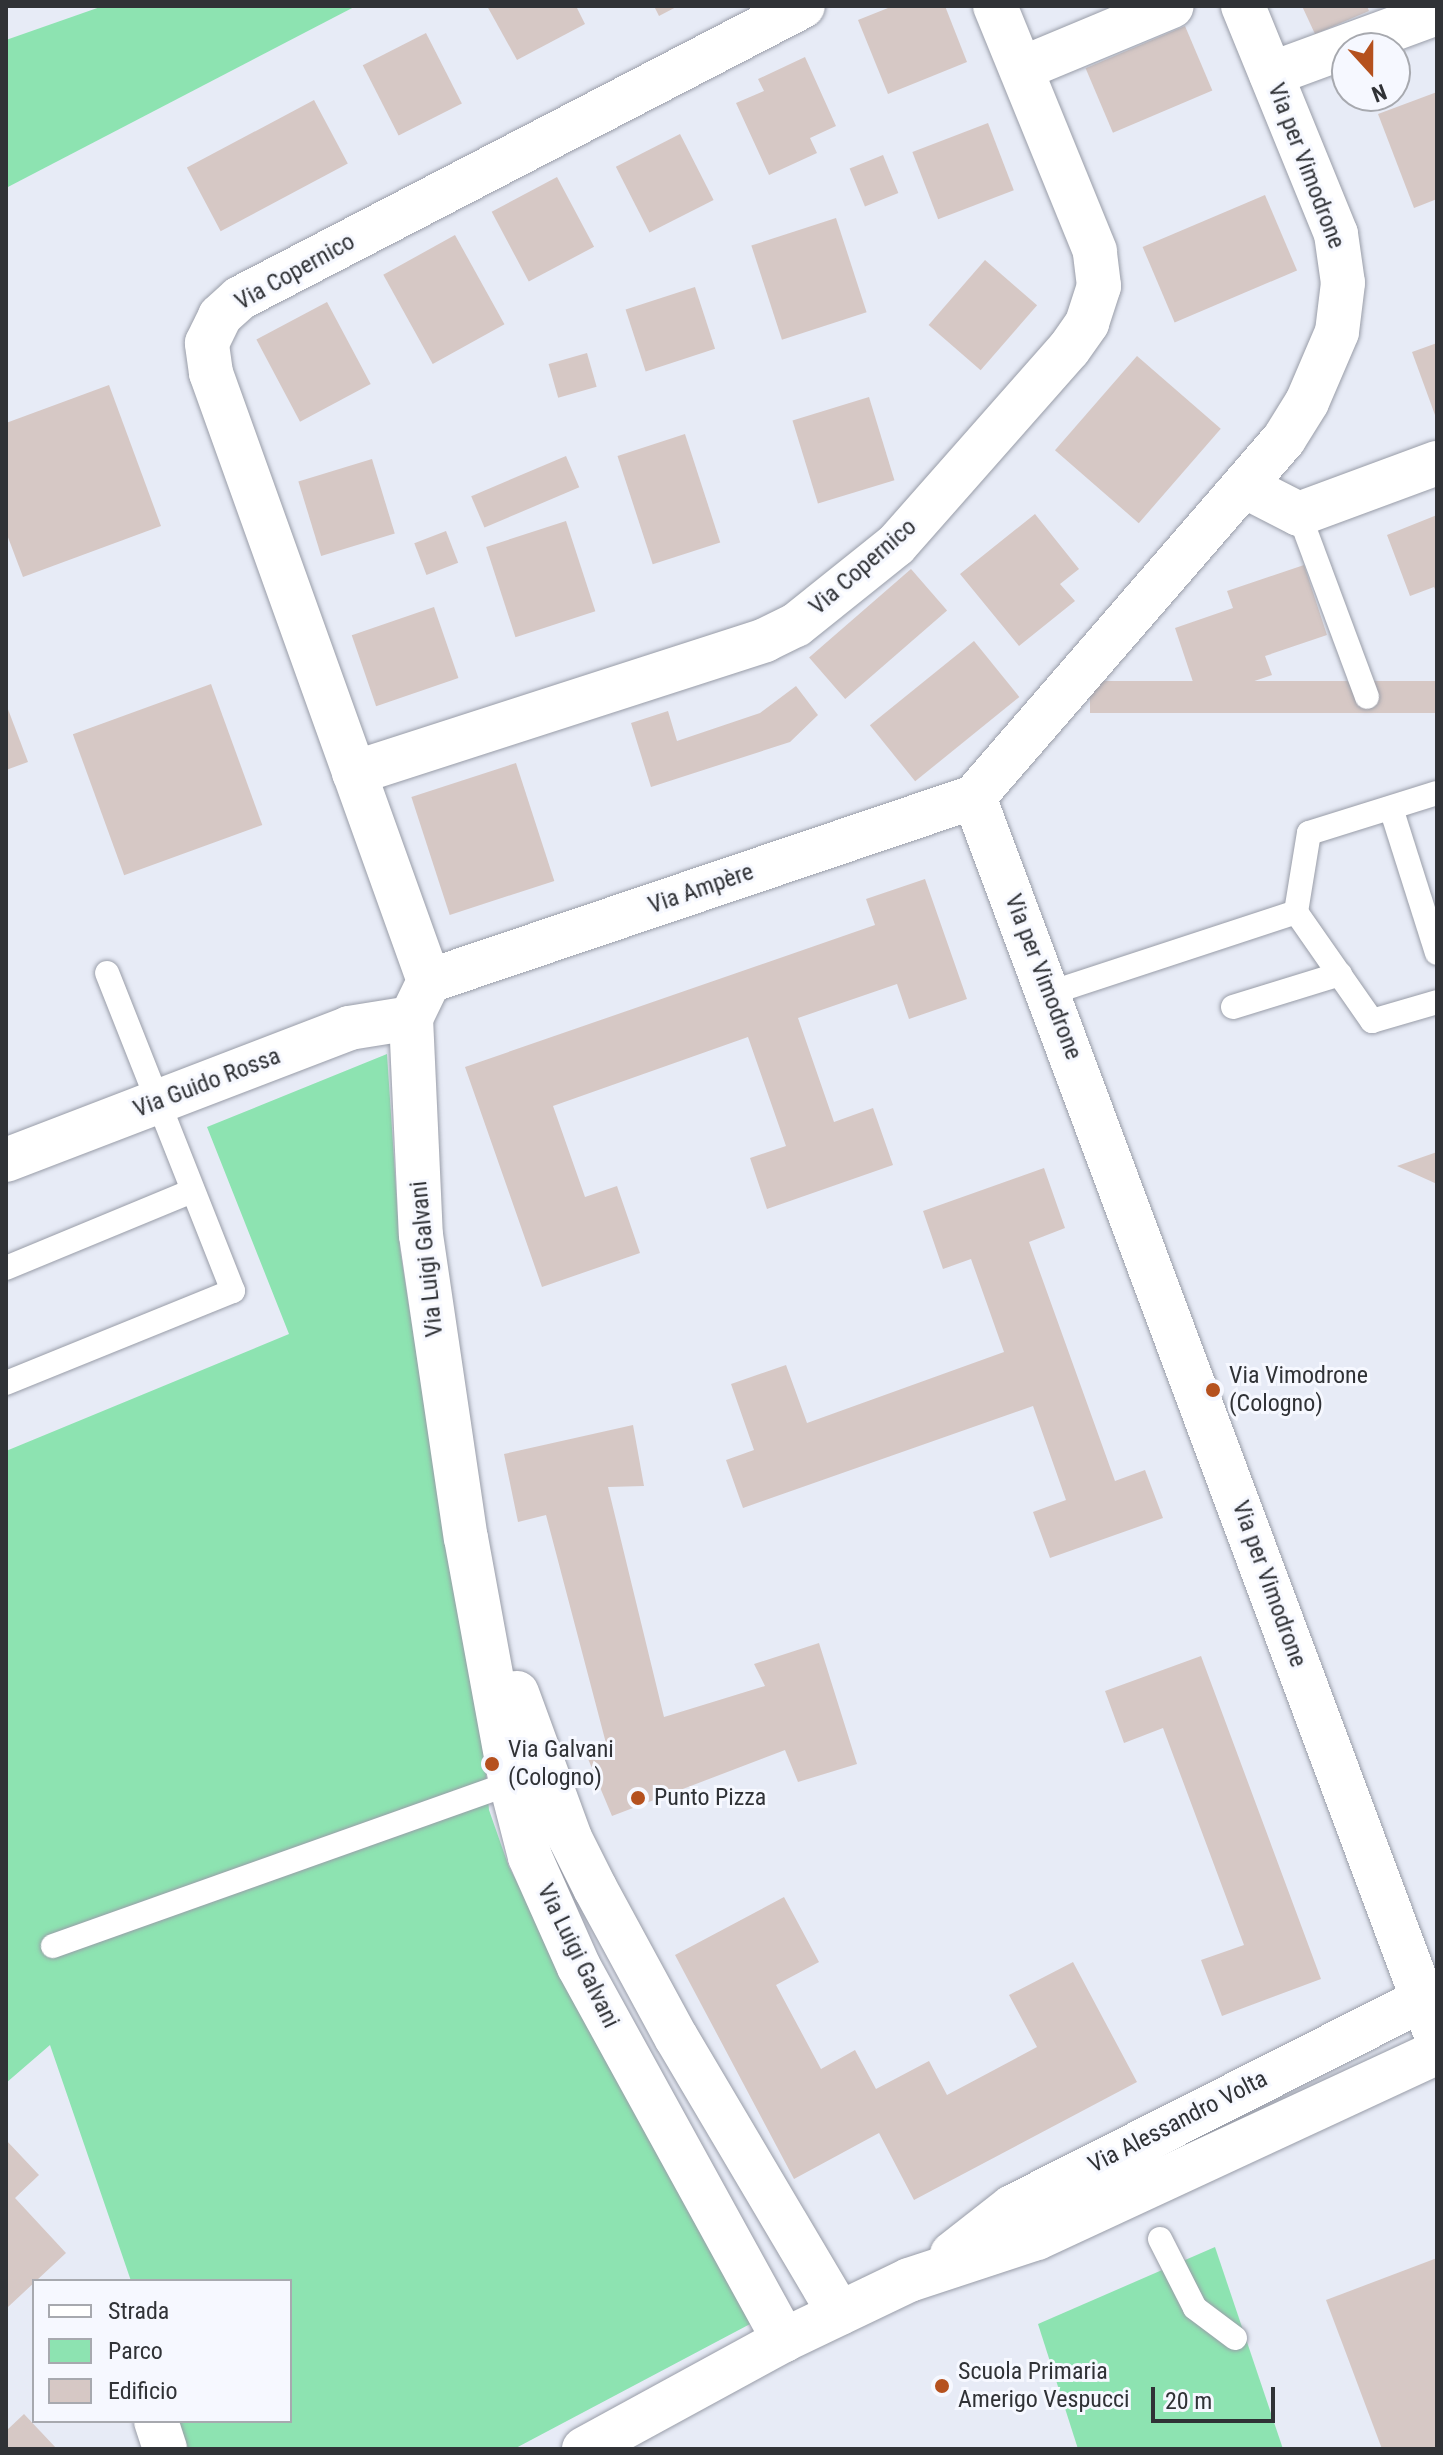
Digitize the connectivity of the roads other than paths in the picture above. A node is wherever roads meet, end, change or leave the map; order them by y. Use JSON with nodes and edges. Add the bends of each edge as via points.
{"nodes":[{"id":1,"x":803,"y":6,"type":"edge"},
{"id":2,"x":995,"y":6,"type":"edge"},
{"id":3,"x":1172,"y":6,"type":"edge"},
{"id":4,"x":1243,"y":6,"type":"edge"},
{"id":5,"x":1437,"y":13,"type":"edge"},
{"id":6,"x":1023,"y":68,"type":"junction"},
{"id":7,"x":1271,"y":74,"type":"junction"},
{"id":8,"x":1437,"y":463,"type":"edge"},
{"id":9,"x":1246,"y":487,"type":"junction"},
{"id":10,"x":1299,"y":514,"type":"junction"},
{"id":11,"x":1367,"y":697,"type":"dead end"},
{"id":12,"x":354,"y":773,"type":"junction"},
{"id":13,"x":1437,"y":793,"type":"edge"},
{"id":14,"x":974,"y":797,"type":"junction"},
{"id":15,"x":1391,"y":808,"type":"junction"},
{"id":16,"x":1296,"y":912,"type":"junction"},
{"id":17,"x":1437,"y":953,"type":"edge"},
{"id":18,"x":107,"y":973,"type":"dead end"},
{"id":19,"x":1340,"y":974,"type":"junction"},
{"id":20,"x":1050,"y":993,"type":"junction"},
{"id":21,"x":420,"y":999,"type":"junction"},
{"id":22,"x":1437,"y":1002,"type":"edge"},
{"id":23,"x":1233,"y":1007,"type":"dead end"},
{"id":24,"x":157,"y":1102,"type":"junction"},
{"id":25,"x":6,"y":1160,"type":"edge"},
{"id":26,"x":192,"y":1191,"type":"junction"},
{"id":27,"x":6,"y":1268,"type":"edge"},
{"id":28,"x":6,"y":1383,"type":"edge"},
{"id":29,"x":466,"y":1538,"type":"junction"},
{"id":30,"x":511,"y":1783,"type":"junction"},
{"id":31,"x":53,"y":1946,"type":"dead end"},
{"id":32,"x":1432,"y":2009,"type":"edge"},
{"id":33,"x":1437,"y":2052,"type":"edge"},
{"id":34,"x":1160,"y":2239,"type":"dead end"},
{"id":35,"x":931,"y":2270,"type":"junction"},
{"id":36,"x":839,"y":2313,"type":"junction"},
{"id":37,"x":1235,"y":2338,"type":"dead end"},
{"id":38,"x":784,"y":2340,"type":"junction"},
{"id":39,"x":157,"y":2423,"type":"edge"},
{"id":40,"x":165,"y":2449,"type":"edge"},
{"id":41,"x":584,"y":2449,"type":"edge"}],
"edges":[{"from":1,"to":12,"type":"street","name":"Via Copernico","via":[[240,298],[220,316],[207,343],[211,373]]},
{"from":2,"to":6,"type":"street","name":"Via Copernico"},
{"from":3,"to":6,"type":"street"},
{"from":4,"to":7,"type":"street","name":"Via per Vimodrone"},
{"from":5,"to":7,"type":"street"},
{"from":6,"to":12,"type":"street","name":"Via Copernico","via":[[1095,251],[1099,286],[1087,323],[1069,349],[896,545],[796,625],[765,640]]},
{"from":7,"to":9,"type":"street","name":"Via per Vimodrone","via":[[1336,234],[1343,300],[1333,342],[1307,402]]},
{"from":8,"to":10,"type":"street"},
{"from":9,"to":10,"type":"street"},
{"from":9,"to":14,"type":"street","name":"Via per Vimodrone"},
{"from":10,"to":11,"type":"lane"},
{"from":12,"to":21,"type":"street","name":"Via Copernico"},
{"from":13,"to":15,"type":"lane"},
{"from":14,"to":20,"type":"street","name":"Via per Vimodrone"},
{"from":14,"to":21,"type":"street","name":"Via Ampère"},
{"from":15,"to":16,"type":"lane","via":[[1309,833]]},
{"from":15,"to":17,"type":"lane"},
{"from":16,"to":19,"type":"lane"},
{"from":16,"to":20,"type":"lane"},
{"from":18,"to":24,"type":"lane"},
{"from":19,"to":22,"type":"lane","via":[[1372,1021]]},
{"from":19,"to":23,"type":"lane"},
{"from":20,"to":32,"type":"street","name":"Via per Vimodrone"},
{"from":21,"to":24,"type":"street","name":"Via Guido Rossa"},
{"from":21,"to":29,"type":"street","name":"Via Luigi Galvani","via":[[421,1235]]},
{"from":24,"to":25,"type":"street","name":"Via Guido Rossa"},
{"from":24,"to":26,"type":"lane"},
{"from":26,"to":27,"type":"lane"},
{"from":26,"to":28,"type":"lane","via":[[233,1291]]},
{"from":29,"to":30,"type":"street","name":"Via Luigi Galvani"},
{"from":29,"to":36,"type":"street","name":"Via Luigi Galvani","via":[[570,1838],[676,2037]]},
{"from":30,"to":31,"type":"lane"},
{"from":30,"to":38,"type":"street","name":"Via Luigi Galvani","via":[[530,1857],[579,1967]]},
{"from":32,"to":35,"type":"street","name":"Via Alessandro Volta","via":[[1012,2207]]},
{"from":33,"to":35,"type":"street","name":"Via Alessandro Volta","via":[[1037,2238]]},
{"from":34,"to":37,"type":"lane","via":[[1195,2308]]},
{"from":35,"to":36,"type":"street","name":"Via Alessandro Volta"},
{"from":36,"to":38,"type":"street","name":"Via Alessandro Volta"},
{"from":38,"to":41,"type":"street","name":"Via Alessandro Volta"},
{"from":39,"to":40,"type":"street"}]}
